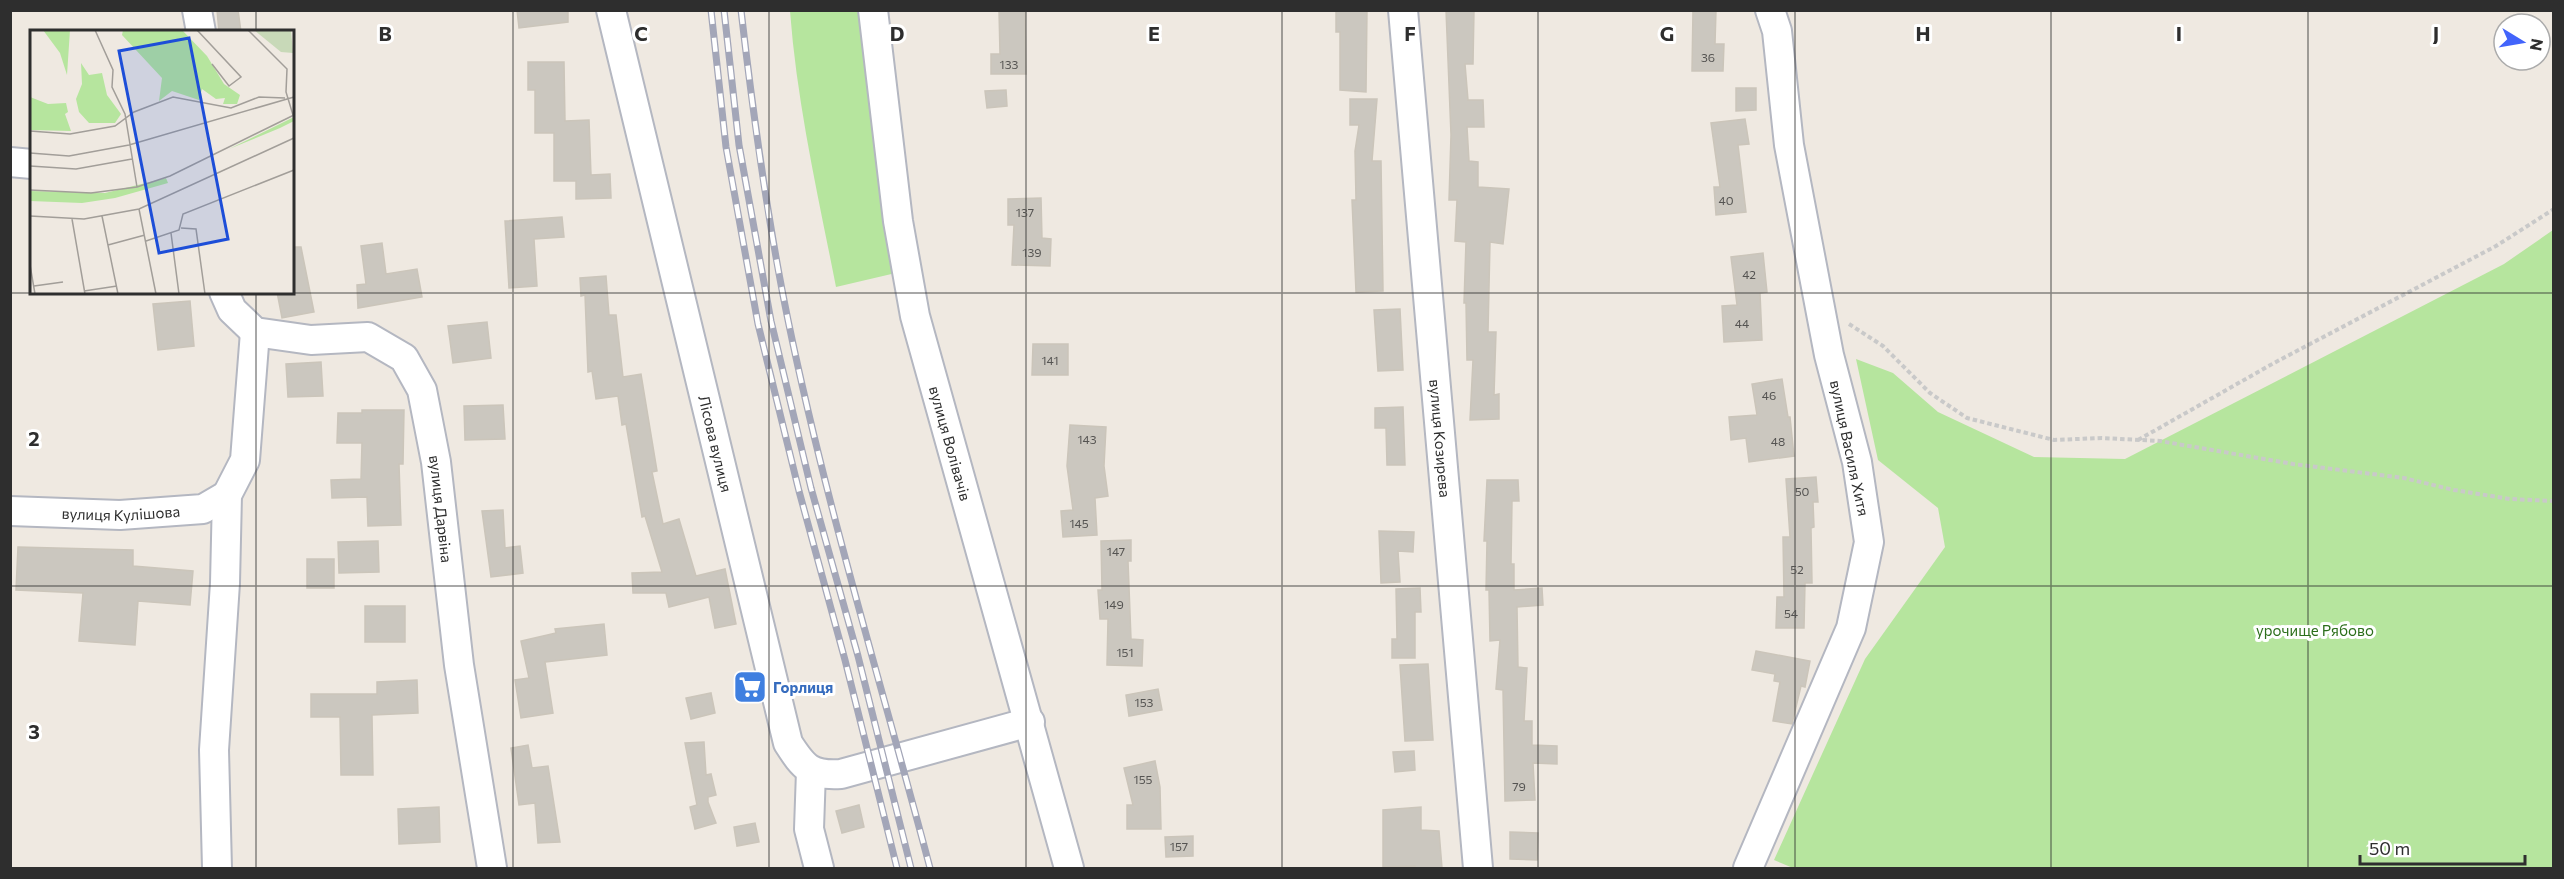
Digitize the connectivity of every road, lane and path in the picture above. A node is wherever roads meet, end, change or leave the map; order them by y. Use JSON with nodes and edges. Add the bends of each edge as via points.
{"nodes":[{"id":1,"x":197,"y":10,"type":"edge"},
{"id":2,"x":611,"y":10,"type":"edge"},
{"id":3,"x":873,"y":10,"type":"edge"},
{"id":4,"x":1403,"y":10,"type":"edge"},
{"id":5,"x":1770,"y":10,"type":"edge"},
{"id":6,"x":201,"y":30,"type":"edge"},
{"id":7,"x":10,"y":162,"type":"edge"},
{"id":8,"x":30,"y":164,"type":"edge"},
{"id":9,"x":2553,"y":209,"type":"edge"},
{"id":10,"x":225,"y":294,"type":"edge"},
{"id":11,"x":1818,"y":297,"type":"junction"},
{"id":12,"x":255,"y":332,"type":"junction"},
{"id":13,"x":2137,"y":440,"type":"junction"},
{"id":14,"x":227,"y":495,"type":"junction"},
{"id":15,"x":2553,"y":501,"type":"edge"},
{"id":16,"x":10,"y":511,"type":"edge"},
{"id":17,"x":1030,"y":722,"type":"junction"},
{"id":18,"x":811,"y":771,"type":"junction"},
{"id":19,"x":217,"y":868,"type":"edge"},
{"id":20,"x":492,"y":868,"type":"edge"},
{"id":21,"x":819,"y":868,"type":"edge"},
{"id":22,"x":1069,"y":868,"type":"edge"},
{"id":23,"x":1478,"y":868,"type":"edge"},
{"id":24,"x":1748,"y":868,"type":"edge"}],
"edges":[{"from":1,"to":6,"type":"street"},
{"from":2,"to":18,"type":"street","name":"Лісова вулиця","via":[[788,743]]},
{"from":3,"to":17,"type":"street","name":"вулиця Волівачів","via":[[897,221],[915,316]]},
{"from":4,"to":23,"type":"street","name":"вулиця Козирева"},
{"from":5,"to":11,"type":"street","name":"вулиця Василя Хитя","via":[[1777,31],[1789,145]]},
{"from":7,"to":8,"type":"street"},
{"from":9,"to":13,"type":"path","via":[[2496,246]]},
{"from":10,"to":12,"type":"street","via":[[232,310]]},
{"from":11,"to":13,"type":"path","via":[[1860,333],[1883,346],[1930,393],[1967,418],[2054,440]]},
{"from":11,"to":24,"type":"street","name":"вулиця Василя Хитя","via":[[1857,462],[1869,542],[1851,627]]},
{"from":12,"to":14,"type":"street","via":[[245,460]]},
{"from":12,"to":20,"type":"street","name":"вулиця Дарвіна","via":[[311,340],[368,337],[404,358],[422,390],[436,462],[459,665]]},
{"from":13,"to":15,"type":"path","via":[[2404,478],[2510,499]]},
{"from":14,"to":16,"type":"street","name":"вулиця Кулішова","via":[[203,509],[120,515]]},
{"from":14,"to":19,"type":"street","via":[[214,750]]},
{"from":17,"to":18,"type":"street","via":[[870,768],[825,775]]},
{"from":17,"to":22,"type":"street","name":"вулиця Волівачів"},
{"from":18,"to":21,"type":"street","via":[[809,829]]}]}
